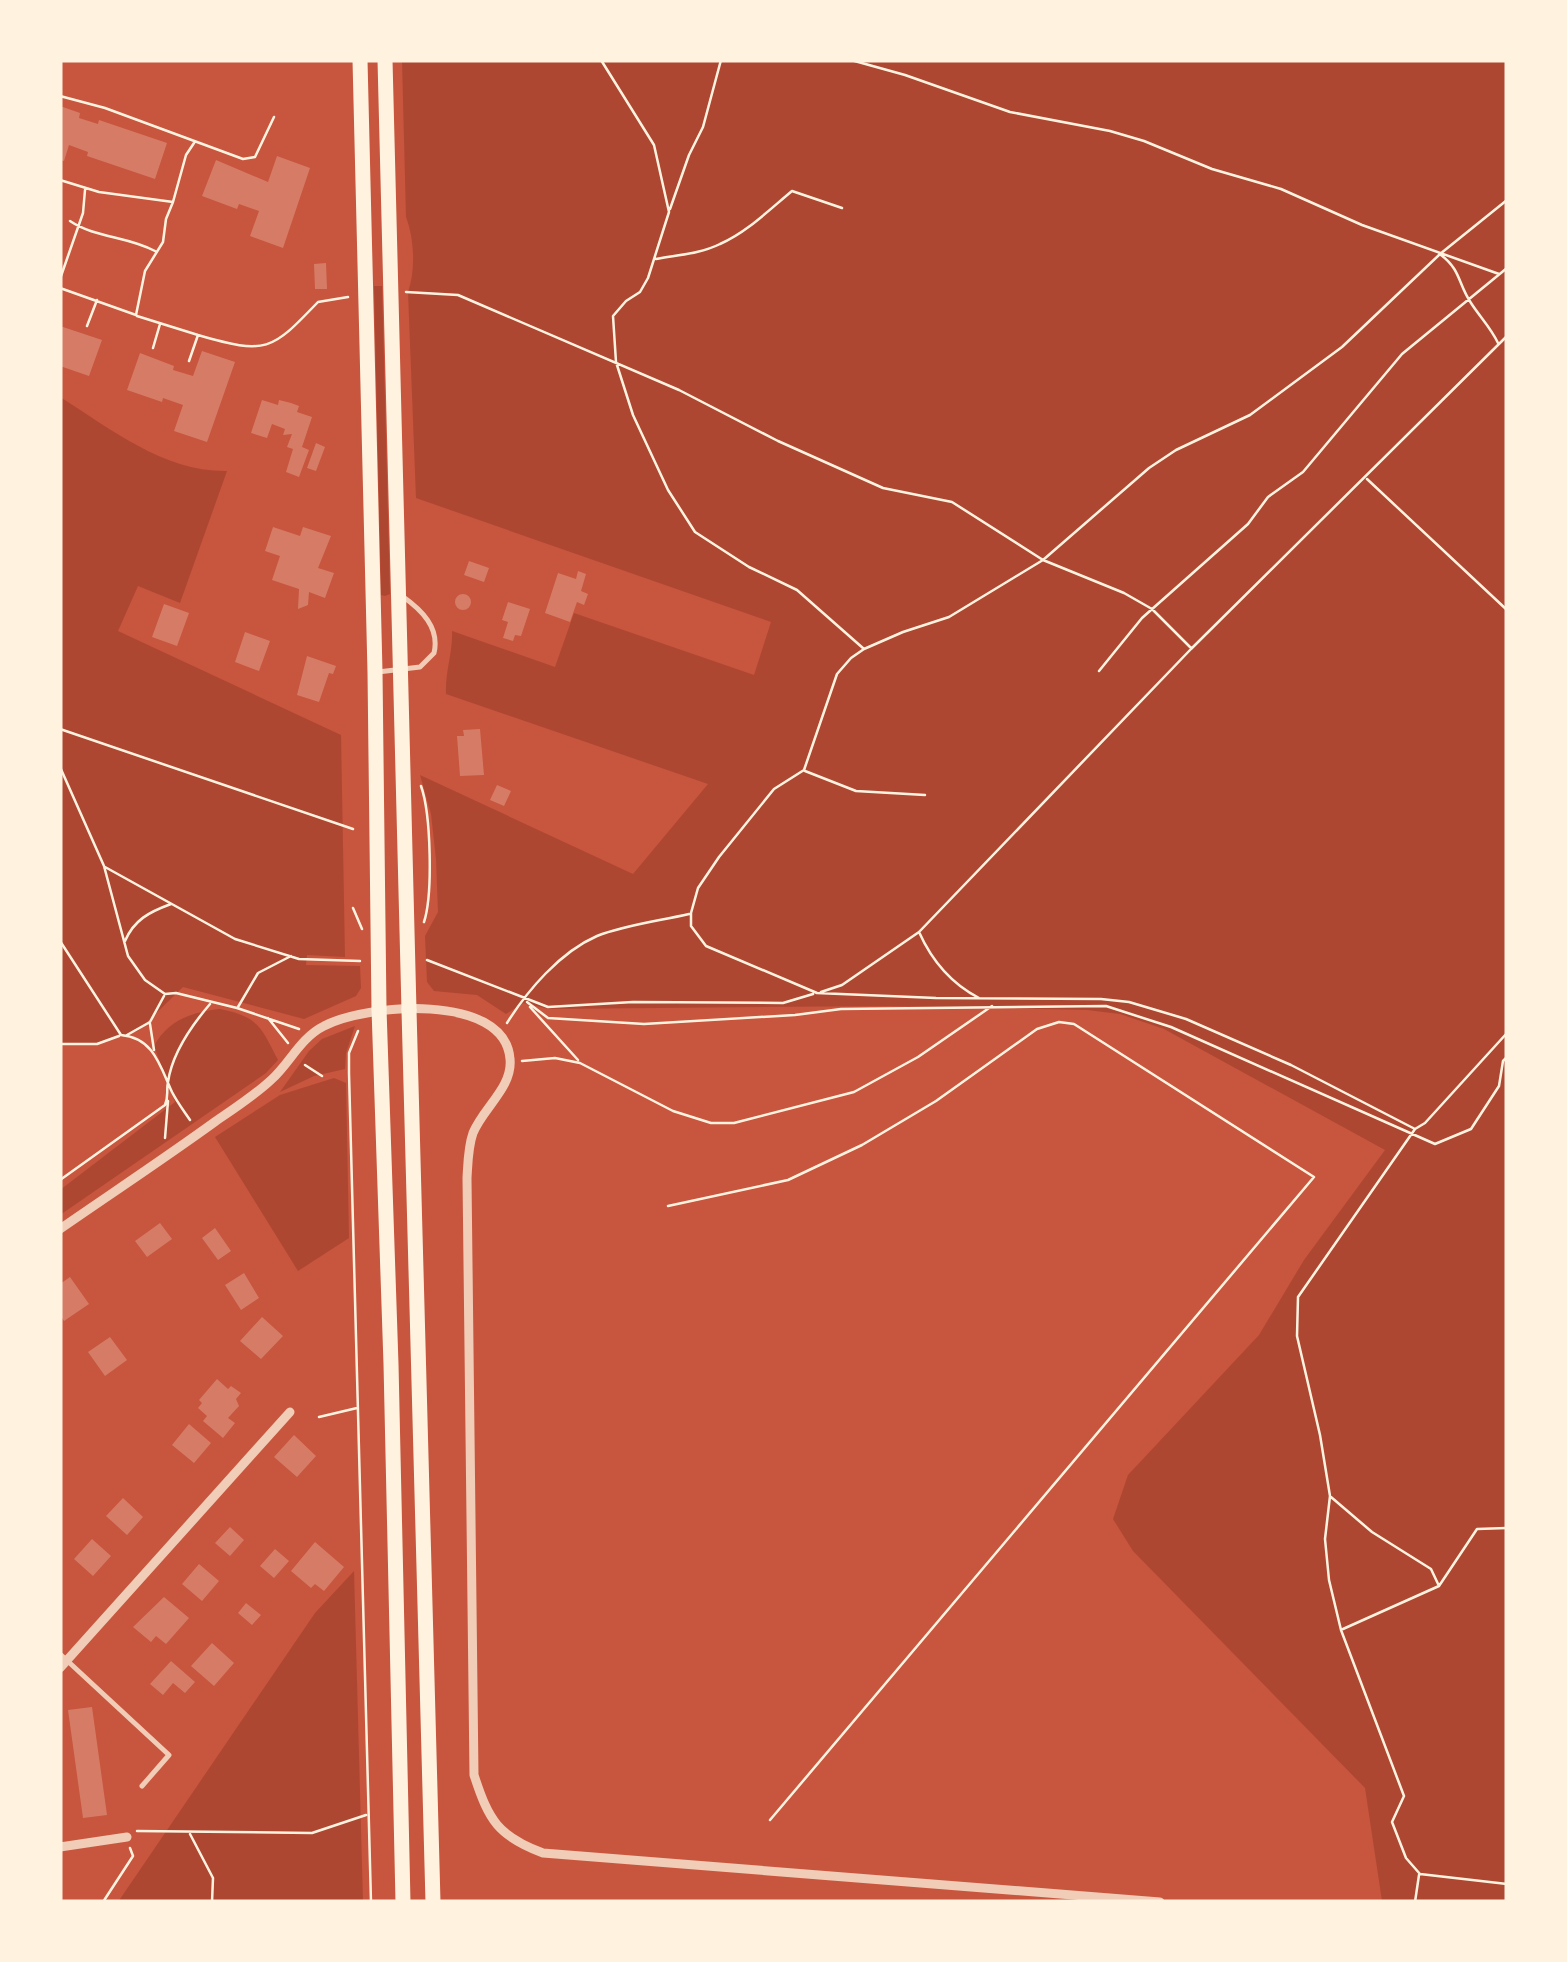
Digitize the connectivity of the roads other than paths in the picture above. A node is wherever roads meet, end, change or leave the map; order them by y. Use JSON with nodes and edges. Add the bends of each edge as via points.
{"nodes":[{"id":1,"x":360,"y":60,"type":"edge"},
{"id":2,"x":385,"y":60,"type":"edge"},
{"id":3,"x":398,"y":592,"type":"junction"},
{"id":4,"x":401,"y":671,"type":"junction"},
{"id":5,"x":375,"y":672,"type":"junction"},
{"id":6,"x":379,"y":1009,"type":"junction"},
{"id":7,"x":409,"y":1010,"type":"junction"},
{"id":8,"x":60,"y":1230,"type":"edge"},
{"id":9,"x":290,"y":1412,"type":"dead end"},
{"id":10,"x":62,"y":1661,"type":"edge"},
{"id":11,"x":142,"y":1786,"type":"dead end"},
{"id":12,"x":127,"y":1837,"type":"road end"},
{"id":13,"x":60,"y":1847,"type":"edge"},
{"id":14,"x":403,"y":1902,"type":"edge"},
{"id":15,"x":433,"y":1902,"type":"edge"},
{"id":16,"x":1160,"y":1902,"type":"edge"}],
"edges":[{"from":1,"to":5,"type":"main road"},
{"from":2,"to":3,"type":"main road"},
{"from":3,"to":4,"type":"main road"},
{"from":3,"to":4,"type":"lane","via":[[434,629],[436,643],[428,662]]},
{"from":4,"to":5,"type":"lane"},
{"from":4,"to":7,"type":"main road"},
{"from":5,"to":6,"type":"main road"},
{"from":6,"to":7,"type":"street"},
{"from":6,"to":8,"type":"street","via":[[321,1027],[274,1078]]},
{"from":6,"to":14,"type":"main road"},
{"from":7,"to":15,"type":"main road"},
{"from":7,"to":16,"type":"street","via":[[453,1012],[493,1026],[511,1062],[474,1132],[467,1178],[474,1776],[490,1817],[513,1841],[543,1852]]},
{"from":9,"to":10,"type":"street"},
{"from":10,"to":11,"type":"lane","via":[[170,1755]]},
{"from":12,"to":13,"type":"street"}]}
